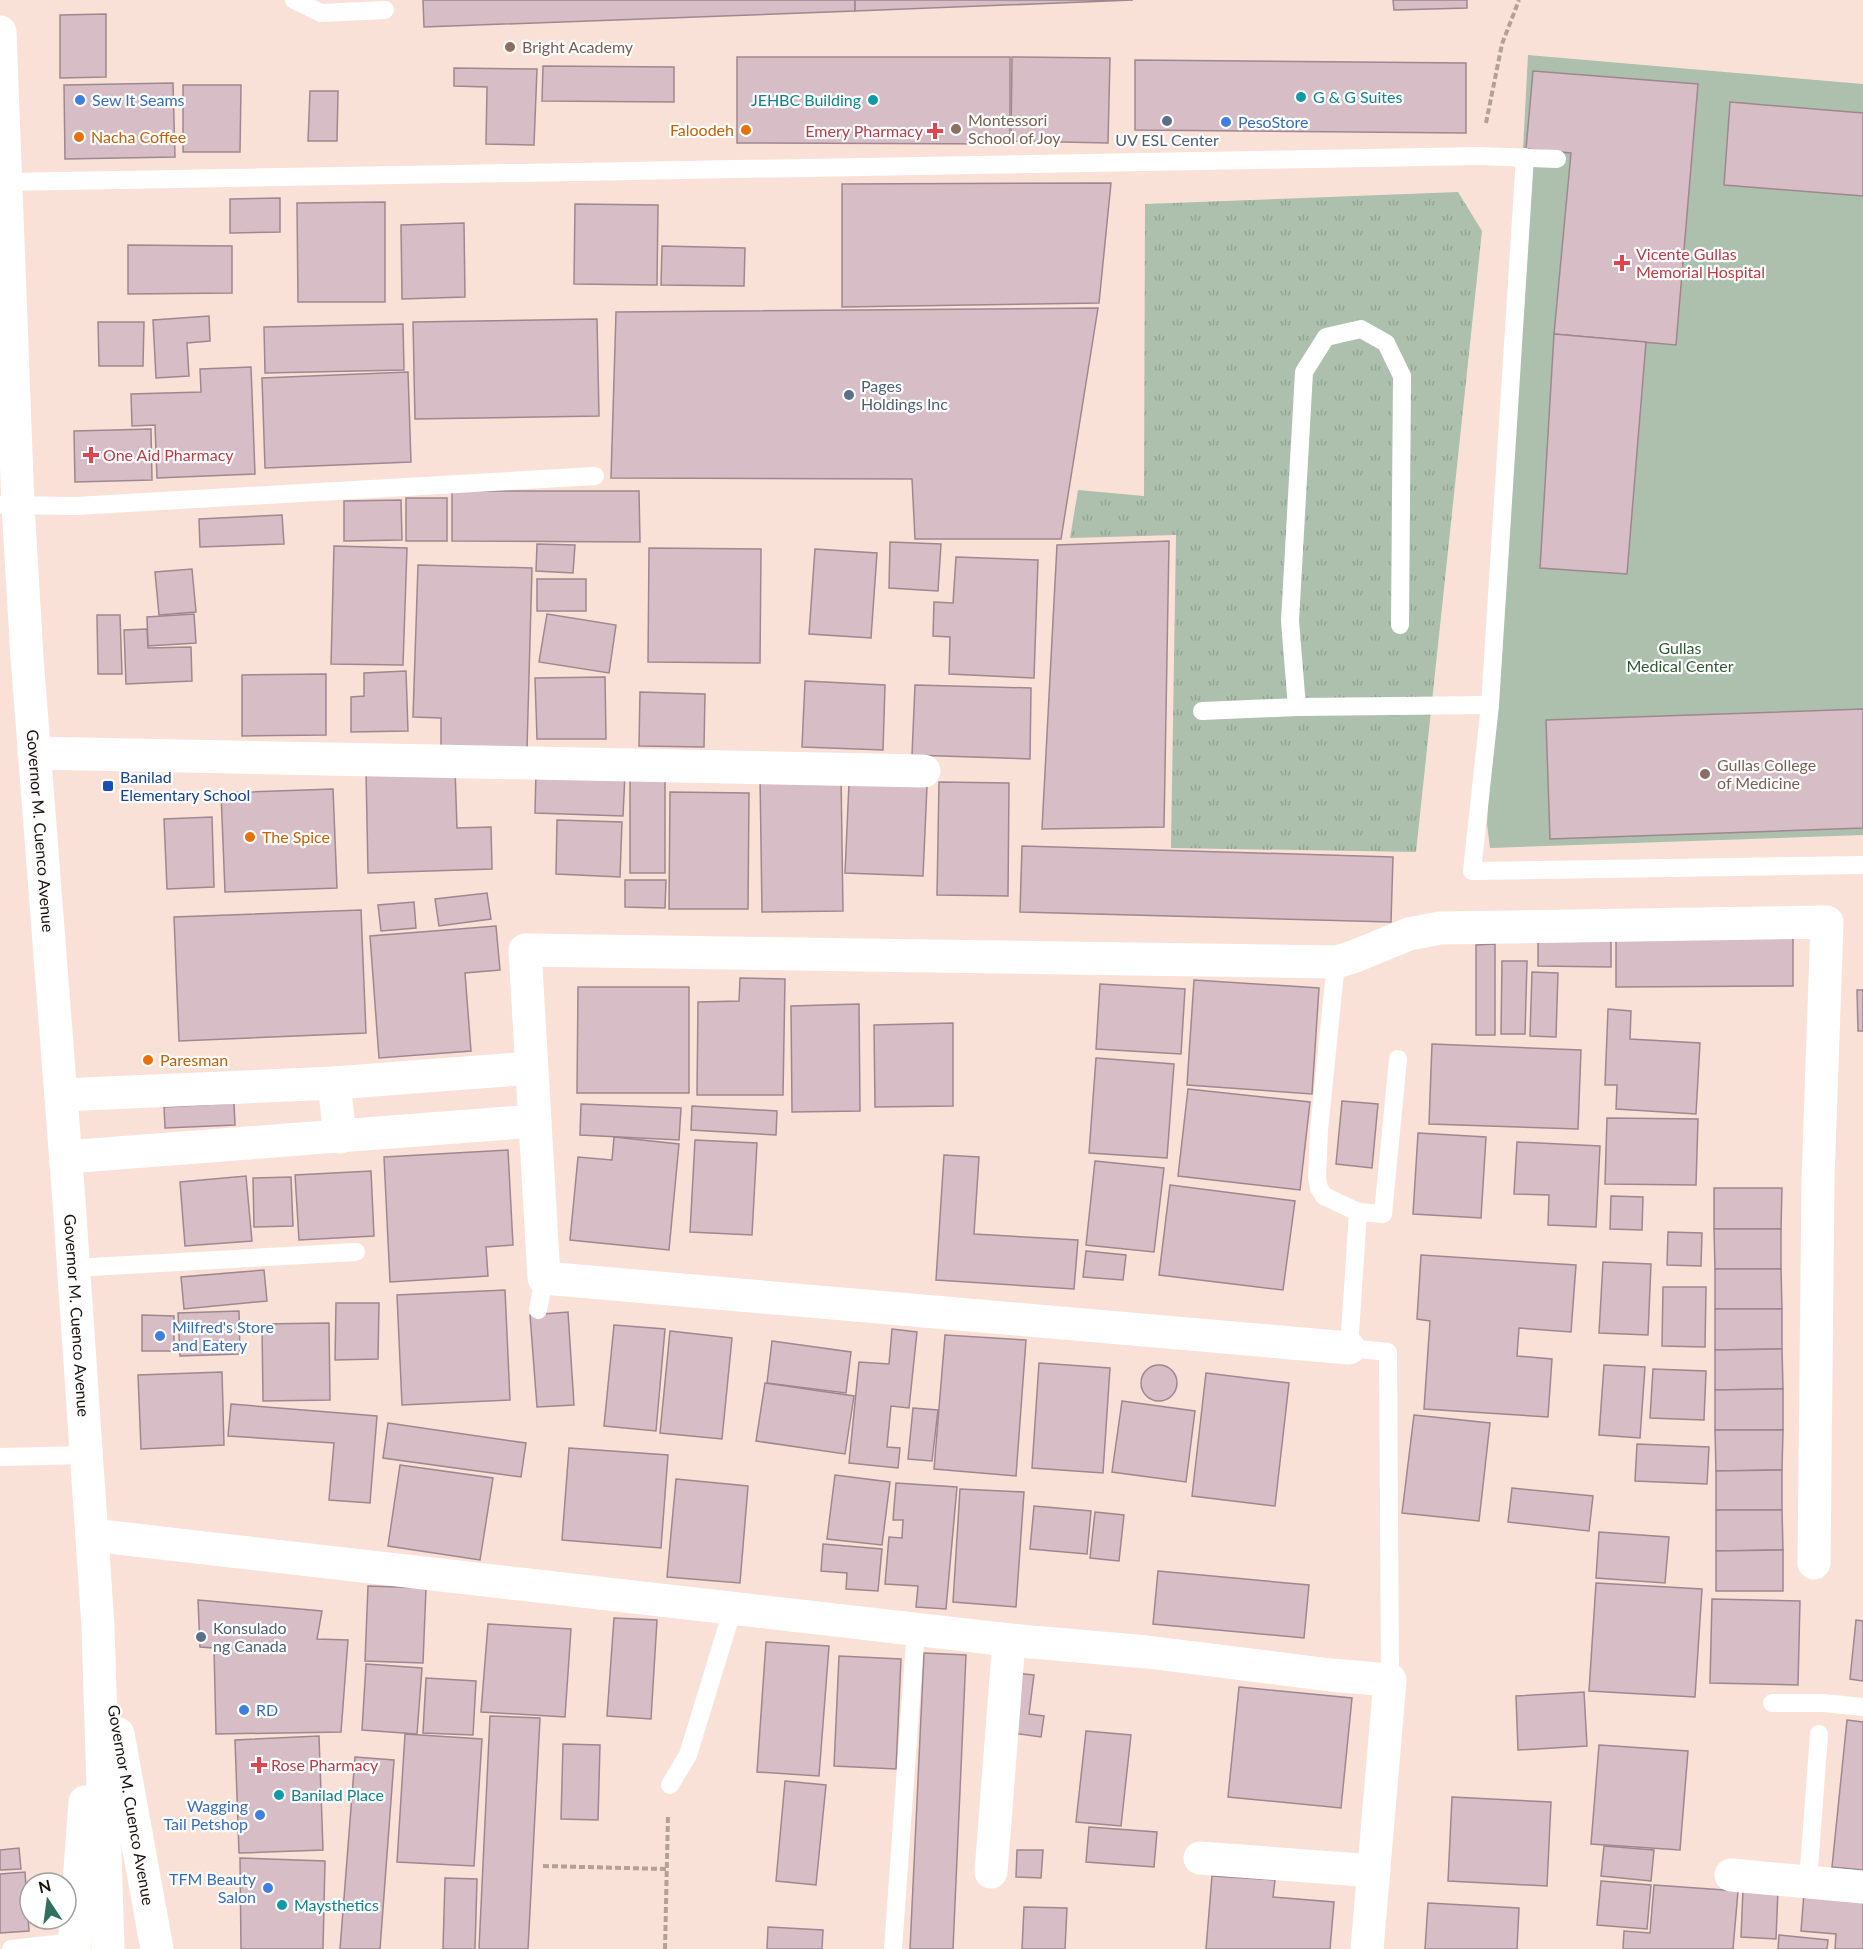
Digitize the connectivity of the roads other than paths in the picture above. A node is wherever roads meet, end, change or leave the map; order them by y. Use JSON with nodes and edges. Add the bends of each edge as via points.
{"nodes":[{"id":1,"x":294,"y":0,"type":"edge"},
{"id":2,"x":385,"y":10,"type":"dead end"},
{"id":3,"x":0,"y":32,"type":"edge"},
{"id":4,"x":1526,"y":157,"type":"junction"},
{"id":5,"x":1557,"y":159,"type":"dead end"},
{"id":6,"x":6,"y":183,"type":"junction"},
{"id":7,"x":595,"y":476,"type":"dead end"},
{"id":8,"x":9,"y":505,"type":"edge"},
{"id":9,"x":1400,"y":625,"type":"dead end"},
{"id":10,"x":1490,"y":705,"type":"junction"},
{"id":11,"x":1297,"y":707,"type":"junction"},
{"id":12,"x":1202,"y":711,"type":"dead end"},
{"id":13,"x":34,"y":753,"type":"junction"},
{"id":14,"x":924,"y":771,"type":"dead end"},
{"id":15,"x":1863,"y":865,"type":"edge"},
{"id":16,"x":1336,"y":962,"type":"junction"},
{"id":17,"x":1398,"y":1059,"type":"dead end"},
{"id":18,"x":531,"y":1068,"type":"junction"},
{"id":19,"x":334,"y":1083,"type":"junction"},
{"id":20,"x":61,"y":1095,"type":"junction"},
{"id":21,"x":535,"y":1121,"type":"junction"},
{"id":22,"x":340,"y":1137,"type":"junction"},
{"id":23,"x":66,"y":1157,"type":"junction"},
{"id":24,"x":1358,"y":1212,"type":"junction"},
{"id":25,"x":356,"y":1252,"type":"dead end"},
{"id":26,"x":73,"y":1268,"type":"junction"},
{"id":27,"x":544,"y":1278,"type":"junction"},
{"id":28,"x":538,"y":1310,"type":"dead end"},
{"id":29,"x":1349,"y":1348,"type":"junction"},
{"id":30,"x":87,"y":1455,"type":"junction"},
{"id":31,"x":0,"y":1457,"type":"edge"},
{"id":32,"x":92,"y":1535,"type":"junction"},
{"id":33,"x":1814,"y":1563,"type":"dead end"},
{"id":34,"x":733,"y":1608,"type":"junction"},
{"id":35,"x":98,"y":1626,"type":"junction"},
{"id":36,"x":916,"y":1628,"type":"junction"},
{"id":37,"x":1009,"y":1640,"type":"junction"},
{"id":38,"x":1390,"y":1680,"type":"junction"},
{"id":39,"x":1772,"y":1703,"type":"dead end"},
{"id":40,"x":1863,"y":1707,"type":"edge"},
{"id":41,"x":1819,"y":1734,"type":"dead end"},
{"id":42,"x":670,"y":1785,"type":"road end"},
{"id":43,"x":1200,"y":1858,"type":"dead end"},
{"id":44,"x":1374,"y":1871,"type":"junction"},
{"id":45,"x":991,"y":1872,"type":"dead end"},
{"id":46,"x":1731,"y":1875,"type":"dead end"},
{"id":47,"x":1808,"y":1882,"type":"junction"},
{"id":48,"x":1863,"y":1887,"type":"edge"},
{"id":49,"x":74,"y":1946,"type":"edge"},
{"id":50,"x":10,"y":1949,"type":"edge"},
{"id":51,"x":108,"y":1949,"type":"edge"},
{"id":52,"x":157,"y":1949,"type":"edge"},
{"id":53,"x":893,"y":1949,"type":"edge"},
{"id":54,"x":1367,"y":1949,"type":"edge"}],
"edges":[{"from":1,"to":2,"type":"lane","via":[[321,12]]},
{"from":3,"to":6,"type":"street","name":"Governor M. Cuenco Avenue"},
{"from":4,"to":5,"type":"lane"},
{"from":4,"to":6,"type":"lane"},
{"from":4,"to":10,"type":"lane"},
{"from":6,"to":8,"type":"street","name":"Governor M. Cuenco Avenue"},
{"from":7,"to":8,"type":"lane","via":[[76,506]]},
{"from":8,"to":13,"type":"street","name":"Governor M. Cuenco Avenue"},
{"from":9,"to":11,"type":"lane","via":[[1402,376],[1386,343],[1361,329],[1326,337],[1304,372],[1290,621]]},
{"from":10,"to":11,"type":"lane"},
{"from":10,"to":15,"type":"lane","via":[[1472,870]]},
{"from":11,"to":12,"type":"lane"},
{"from":13,"to":14,"type":"street"},
{"from":13,"to":20,"type":"street","name":"Governor M. Cuenco Avenue"},
{"from":16,"to":18,"type":"street","via":[[525,950]]},
{"from":16,"to":24,"type":"lane","via":[[1318,1130],[1317,1177],[1324,1196]]},
{"from":16,"to":33,"type":"street","via":[[1409,934],[1440,928],[1827,922],[1818,1180]]},
{"from":17,"to":24,"type":"lane","via":[[1383,1214]]},
{"from":18,"to":19,"type":"street"},
{"from":18,"to":21,"type":"street"},
{"from":19,"to":20,"type":"street"},
{"from":19,"to":22,"type":"street"},
{"from":20,"to":23,"type":"street","name":"Governor M. Cuenco Avenue"},
{"from":21,"to":22,"type":"street"},
{"from":21,"to":27,"type":"street"},
{"from":22,"to":23,"type":"street"},
{"from":23,"to":26,"type":"street","name":"Governor M. Cuenco Avenue"},
{"from":24,"to":29,"type":"lane"},
{"from":25,"to":26,"type":"lane"},
{"from":26,"to":30,"type":"street","name":"Governor M. Cuenco Avenue"},
{"from":27,"to":28,"type":"lane"},
{"from":27,"to":29,"type":"street"},
{"from":29,"to":38,"type":"lane","via":[[1388,1352]]},
{"from":30,"to":31,"type":"lane"},
{"from":30,"to":32,"type":"street","name":"Governor M. Cuenco Avenue"},
{"from":32,"to":34,"type":"street"},
{"from":32,"to":35,"type":"street","name":"Governor M. Cuenco Avenue"},
{"from":34,"to":36,"type":"street"},
{"from":34,"to":42,"type":"lane","via":[[688,1755]]},
{"from":35,"to":49,"type":"street","name":"Governor M. Cuenco Avenue"},
{"from":35,"to":51,"type":"street","name":"Governor M. Cuenco Avenue"},
{"from":35,"to":52,"type":"street","name":"Governor M. Cuenco Avenue"},
{"from":36,"to":37,"type":"street"},
{"from":36,"to":53,"type":"lane"},
{"from":37,"to":38,"type":"street"},
{"from":37,"to":45,"type":"street"},
{"from":38,"to":44,"type":"street"},
{"from":39,"to":40,"type":"lane"},
{"from":41,"to":47,"type":"lane"},
{"from":43,"to":44,"type":"street"},
{"from":44,"to":54,"type":"street"},
{"from":46,"to":47,"type":"street"},
{"from":47,"to":48,"type":"street"},
{"from":49,"to":50,"type":"lane"}]}
